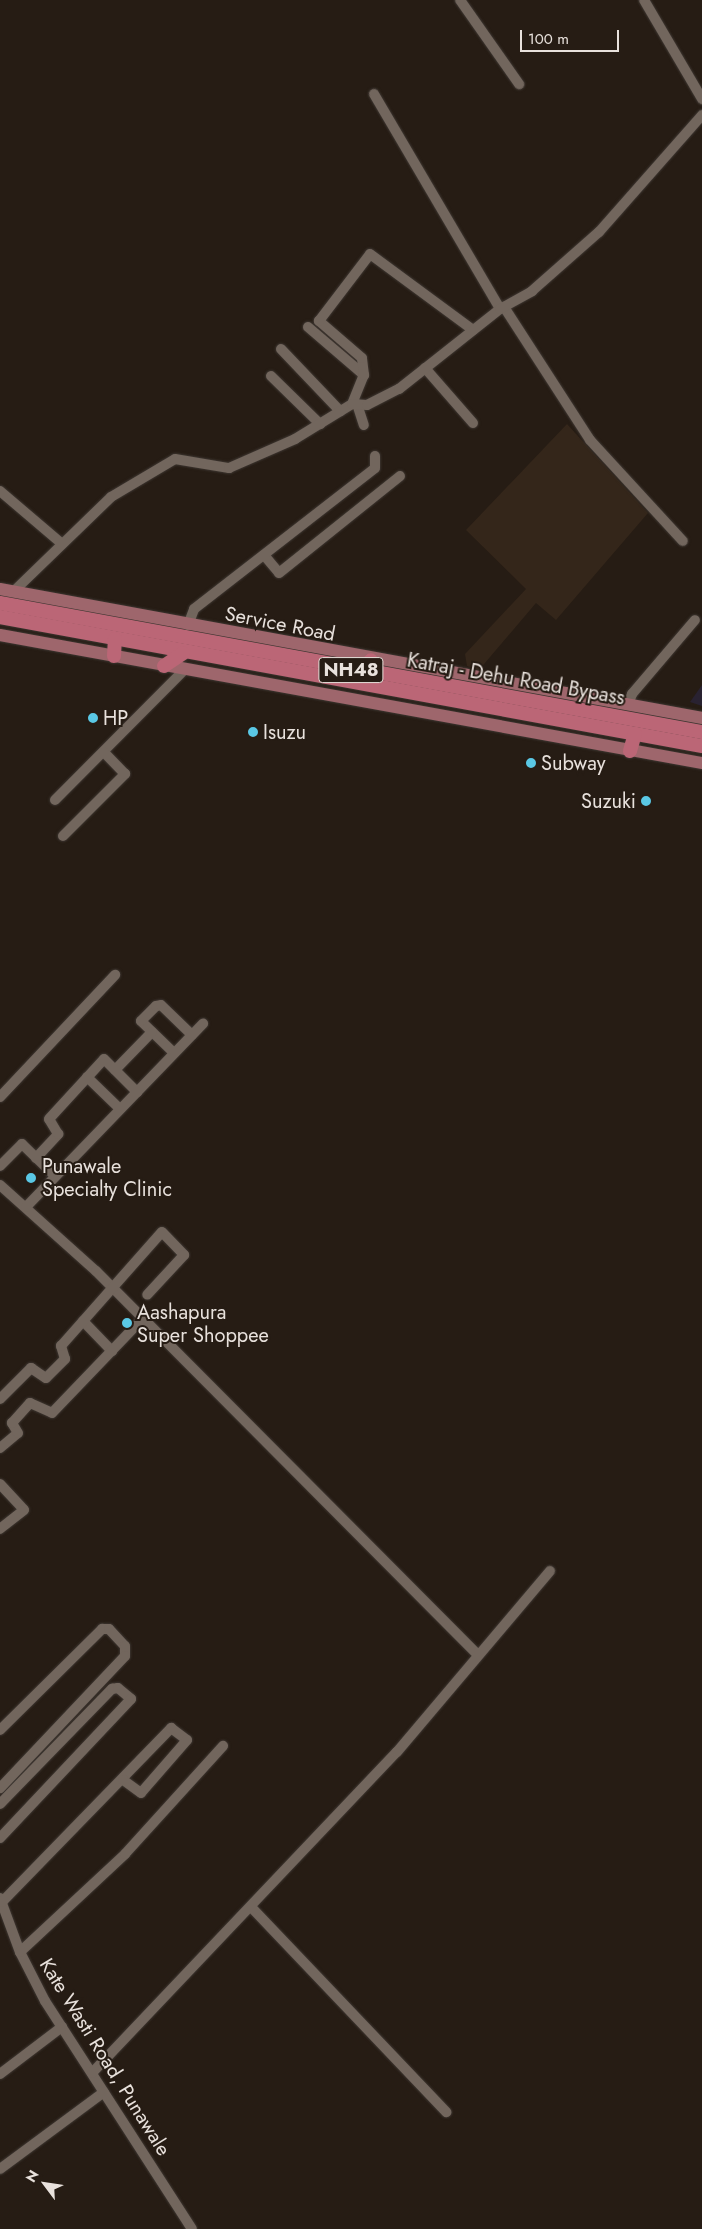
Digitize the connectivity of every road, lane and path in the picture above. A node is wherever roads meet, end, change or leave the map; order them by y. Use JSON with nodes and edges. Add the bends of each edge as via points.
{"nodes":[{"id":1,"x":460,"y":0,"type":"edge"},
{"id":2,"x":644,"y":0,"type":"edge"},
{"id":3,"x":519,"y":84,"type":"dead end"},
{"id":4,"x":374,"y":94,"type":"dead end"},
{"id":5,"x":702,"y":99,"type":"edge"},
{"id":6,"x":702,"y":116,"type":"edge"},
{"id":7,"x":502,"y":308,"type":"junction"},
{"id":8,"x":308,"y":327,"type":"dead end"},
{"id":9,"x":473,"y":330,"type":"junction"},
{"id":10,"x":281,"y":349,"type":"dead end"},
{"id":11,"x":425,"y":368,"type":"junction"},
{"id":12,"x":364,"y":375,"type":"junction"},
{"id":13,"x":271,"y":376,"type":"dead end"},
{"id":14,"x":355,"y":404,"type":"junction"},
{"id":15,"x":340,"y":411,"type":"junction"},
{"id":16,"x":473,"y":423,"type":"dead end"},
{"id":17,"x":320,"y":424,"type":"junction"},
{"id":18,"x":364,"y":425,"type":"dead end"},
{"id":19,"x":375,"y":456,"type":"dead end"},
{"id":20,"x":400,"y":476,"type":"dead end"},
{"id":21,"x":0,"y":491,"type":"edge"},
{"id":22,"x":683,"y":540,"type":"dead end"},
{"id":23,"x":60,"y":542,"type":"junction"},
{"id":24,"x":264,"y":556,"type":"junction"},
{"id":25,"x":6,"y":590,"type":"edge"},
{"id":26,"x":0,"y":603,"type":"edge"},
{"id":27,"x":0,"y":617,"type":"edge"},
{"id":28,"x":695,"y":620,"type":"dead end"},
{"id":29,"x":188,"y":625,"type":"junction"},
{"id":30,"x":0,"y":628,"type":"edge"},
{"id":31,"x":69,"y":630,"type":"junction"},
{"id":32,"x":0,"y":634,"type":"edge"},
{"id":33,"x":116,"y":639,"type":"junction"},
{"id":34,"x":183,"y":652,"type":"junction"},
{"id":35,"x":114,"y":656,"type":"junction"},
{"id":36,"x":372,"y":660,"type":"junction"},
{"id":37,"x":164,"y":666,"type":"junction"},
{"id":38,"x":184,"y":670,"type":"junction"},
{"id":39,"x":360,"y":672,"type":"junction"},
{"id":40,"x":628,"y":705,"type":"junction"},
{"id":41,"x":702,"y":718,"type":"edge"},
{"id":42,"x":702,"y":732,"type":"edge"},
{"id":43,"x":634,"y":734,"type":"junction"},
{"id":44,"x":702,"y":746,"type":"edge"},
{"id":45,"x":630,"y":751,"type":"junction"},
{"id":46,"x":104,"y":752,"type":"junction"},
{"id":47,"x":702,"y":763,"type":"edge"},
{"id":48,"x":55,"y":800,"type":"dead end"},
{"id":49,"x":63,"y":836,"type":"dead end"},
{"id":50,"x":115,"y":976,"type":"dead end"},
{"id":51,"x":202,"y":1024,"type":"dead end"},
{"id":52,"x":152,"y":1032,"type":"junction"},
{"id":53,"x":192,"y":1035,"type":"junction"},
{"id":54,"x":174,"y":1053,"type":"junction"},
{"id":55,"x":115,"y":1070,"type":"junction"},
{"id":56,"x":87,"y":1077,"type":"junction"},
{"id":57,"x":137,"y":1092,"type":"junction"},
{"id":58,"x":0,"y":1097,"type":"edge"},
{"id":59,"x":120,"y":1109,"type":"junction"},
{"id":60,"x":36,"y":1158,"type":"junction"},
{"id":61,"x":0,"y":1166,"type":"edge"},
{"id":62,"x":56,"y":1176,"type":"junction"},
{"id":63,"x":0,"y":1185,"type":"edge"},
{"id":64,"x":26,"y":1207,"type":"junction"},
{"id":65,"x":113,"y":1287,"type":"junction"},
{"id":66,"x":147,"y":1295,"type":"dead end"},
{"id":67,"x":143,"y":1318,"type":"junction"},
{"id":68,"x":83,"y":1321,"type":"junction"},
{"id":69,"x":112,"y":1351,"type":"junction"},
{"id":70,"x":0,"y":1399,"type":"edge"},
{"id":71,"x":0,"y":1448,"type":"edge"},
{"id":72,"x":0,"y":1484,"type":"edge"},
{"id":73,"x":0,"y":1529,"type":"edge"},
{"id":74,"x":550,"y":1571,"type":"dead end"},
{"id":75,"x":476,"y":1653,"type":"junction"},
{"id":76,"x":0,"y":1730,"type":"edge"},
{"id":77,"x":223,"y":1746,"type":"dead end"},
{"id":78,"x":123,"y":1780,"type":"junction"},
{"id":79,"x":0,"y":1788,"type":"edge"},
{"id":80,"x":0,"y":1804,"type":"edge"},
{"id":81,"x":0,"y":1838,"type":"edge"},
{"id":82,"x":1,"y":1903,"type":"edge"},
{"id":83,"x":252,"y":1908,"type":"junction"},
{"id":84,"x":20,"y":1952,"type":"junction"},
{"id":85,"x":62,"y":2027,"type":"junction"},
{"id":86,"x":92,"y":2073,"type":"junction"},
{"id":87,"x":0,"y":2074,"type":"edge"},
{"id":88,"x":104,"y":2092,"type":"junction"},
{"id":89,"x":446,"y":2112,"type":"dead end"},
{"id":90,"x":0,"y":2168,"type":"edge"},
{"id":91,"x":192,"y":2229,"type":"edge"}],
"edges":[{"from":1,"to":3,"type":"street"},
{"from":2,"to":5,"type":"street"},
{"from":4,"to":7,"type":"street","via":[[464,254]]},
{"from":6,"to":7,"type":"street","via":[[599,232],[532,291]]},
{"from":7,"to":9,"type":"street"},
{"from":7,"to":22,"type":"street","via":[[590,440]]},
{"from":8,"to":12,"type":"street"},
{"from":9,"to":11,"type":"street"},
{"from":9,"to":12,"type":"street","via":[[370,254],[319,321],[355,349]]},
{"from":10,"to":15,"type":"street"},
{"from":11,"to":14,"type":"street","via":[[367,406]]},
{"from":11,"to":16,"type":"street"},
{"from":12,"to":14,"type":"street"},
{"from":13,"to":17,"type":"street"},
{"from":14,"to":15,"type":"street"},
{"from":14,"to":18,"type":"street"},
{"from":15,"to":17,"type":"street"},
{"from":17,"to":23,"type":"street","via":[[229,468],[175,459],[112,497]]},
{"from":19,"to":24,"type":"street","via":[[375,468]]},
{"from":20,"to":24,"type":"street","via":[[279,573]]},
{"from":21,"to":23,"type":"street"},
{"from":23,"to":25,"type":"street"},
{"from":24,"to":29,"type":"street","via":[[194,609]]},
{"from":25,"to":29,"type":"main road","name":"Service Road"},
{"from":26,"to":39,"type":"highway","name":"Katraj - Dehu Road Bypass","number":"NH48"},
{"from":27,"to":31,"type":"highway","name":"Katraj - Dehu Road Bypass","number":"NH48"},
{"from":28,"to":40,"type":"street","via":[[632,694]]},
{"from":29,"to":36,"type":"main road","name":"Service Road"},
{"from":30,"to":31,"type":"highway","via":[[54,636]]},
{"from":31,"to":33,"type":"highway","name":"Katraj - Dehu Road Bypass","number":"NH48"},
{"from":32,"to":35,"type":"main road"},
{"from":33,"to":34,"type":"highway","name":"Katraj - Dehu Road Bypass","number":"NH48"},
{"from":33,"to":35,"type":"highway"},
{"from":34,"to":37,"type":"highway"},
{"from":34,"to":43,"type":"highway","name":"Katraj - Dehu Road Bypass","number":"NH48"},
{"from":35,"to":37,"type":"main road"},
{"from":36,"to":39,"type":"highway"},
{"from":36,"to":40,"type":"main road","name":"Service Road"},
{"from":37,"to":38,"type":"main road"},
{"from":38,"to":45,"type":"main road"},
{"from":38,"to":46,"type":"street"},
{"from":39,"to":42,"type":"highway","name":"Katraj - Dehu Road Bypass","number":"NH48"},
{"from":40,"to":41,"type":"main road","name":"Service Road"},
{"from":43,"to":44,"type":"highway","name":"Katraj - Dehu Road Bypass","number":"NH48"},
{"from":43,"to":45,"type":"highway"},
{"from":45,"to":47,"type":"main road"},
{"from":46,"to":48,"type":"street"},
{"from":46,"to":49,"type":"street","via":[[125,774]]},
{"from":50,"to":58,"type":"street"},
{"from":51,"to":53,"type":"street"},
{"from":52,"to":53,"type":"street","via":[[141,1021],[158,1004]]},
{"from":52,"to":54,"type":"street"},
{"from":52,"to":55,"type":"street"},
{"from":53,"to":54,"type":"street"},
{"from":54,"to":57,"type":"street"},
{"from":55,"to":56,"type":"street","via":[[104,1059]]},
{"from":55,"to":57,"type":"street"},
{"from":56,"to":59,"type":"street"},
{"from":56,"to":60,"type":"street","via":[[49,1119],[58,1134]]},
{"from":57,"to":59,"type":"street"},
{"from":59,"to":62,"type":"street"},
{"from":60,"to":61,"type":"street","via":[[22,1144]]},
{"from":60,"to":62,"type":"street"},
{"from":62,"to":64,"type":"street"},
{"from":63,"to":64,"type":"street"},
{"from":64,"to":65,"type":"street"},
{"from":65,"to":66,"type":"street","via":[[162,1232],[184,1255]]},
{"from":65,"to":67,"type":"street"},
{"from":65,"to":68,"type":"street"},
{"from":67,"to":69,"type":"street"},
{"from":67,"to":75,"type":"street"},
{"from":68,"to":69,"type":"street"},
{"from":68,"to":70,"type":"street","via":[[60,1347],[65,1360],[47,1377],[31,1368]]},
{"from":69,"to":71,"type":"street","via":[[52,1413],[30,1403],[12,1423],[18,1433]]},
{"from":72,"to":73,"type":"street","via":[[24,1510]]},
{"from":74,"to":75,"type":"street"},
{"from":75,"to":83,"type":"street","via":[[397,1752]]},
{"from":76,"to":79,"type":"street","via":[[102,1629],[108,1629],[125,1646],[125,1656]]},
{"from":77,"to":84,"type":"street","via":[[125,1854]]},
{"from":78,"to":78,"type":"street","via":[[171,1728],[187,1740],[141,1793]]},
{"from":78,"to":82,"type":"street"},
{"from":80,"to":81,"type":"street","via":[[112,1689],[118,1688],[131,1699]]},
{"from":82,"to":84,"type":"street","name":"Kate Wasti Road, Punawale"},
{"from":83,"to":86,"type":"street"},
{"from":83,"to":89,"type":"street"},
{"from":84,"to":85,"type":"street","name":"Kate Wasti Road, Punawale"},
{"from":85,"to":86,"type":"street","name":"Kate Wasti Road, Punawale"},
{"from":85,"to":87,"type":"street"},
{"from":86,"to":88,"type":"street","name":"Kate Wasti Road, Punawale"},
{"from":88,"to":90,"type":"street"},
{"from":88,"to":91,"type":"street","name":"Kate Wasti Road, Punawale"}]}
